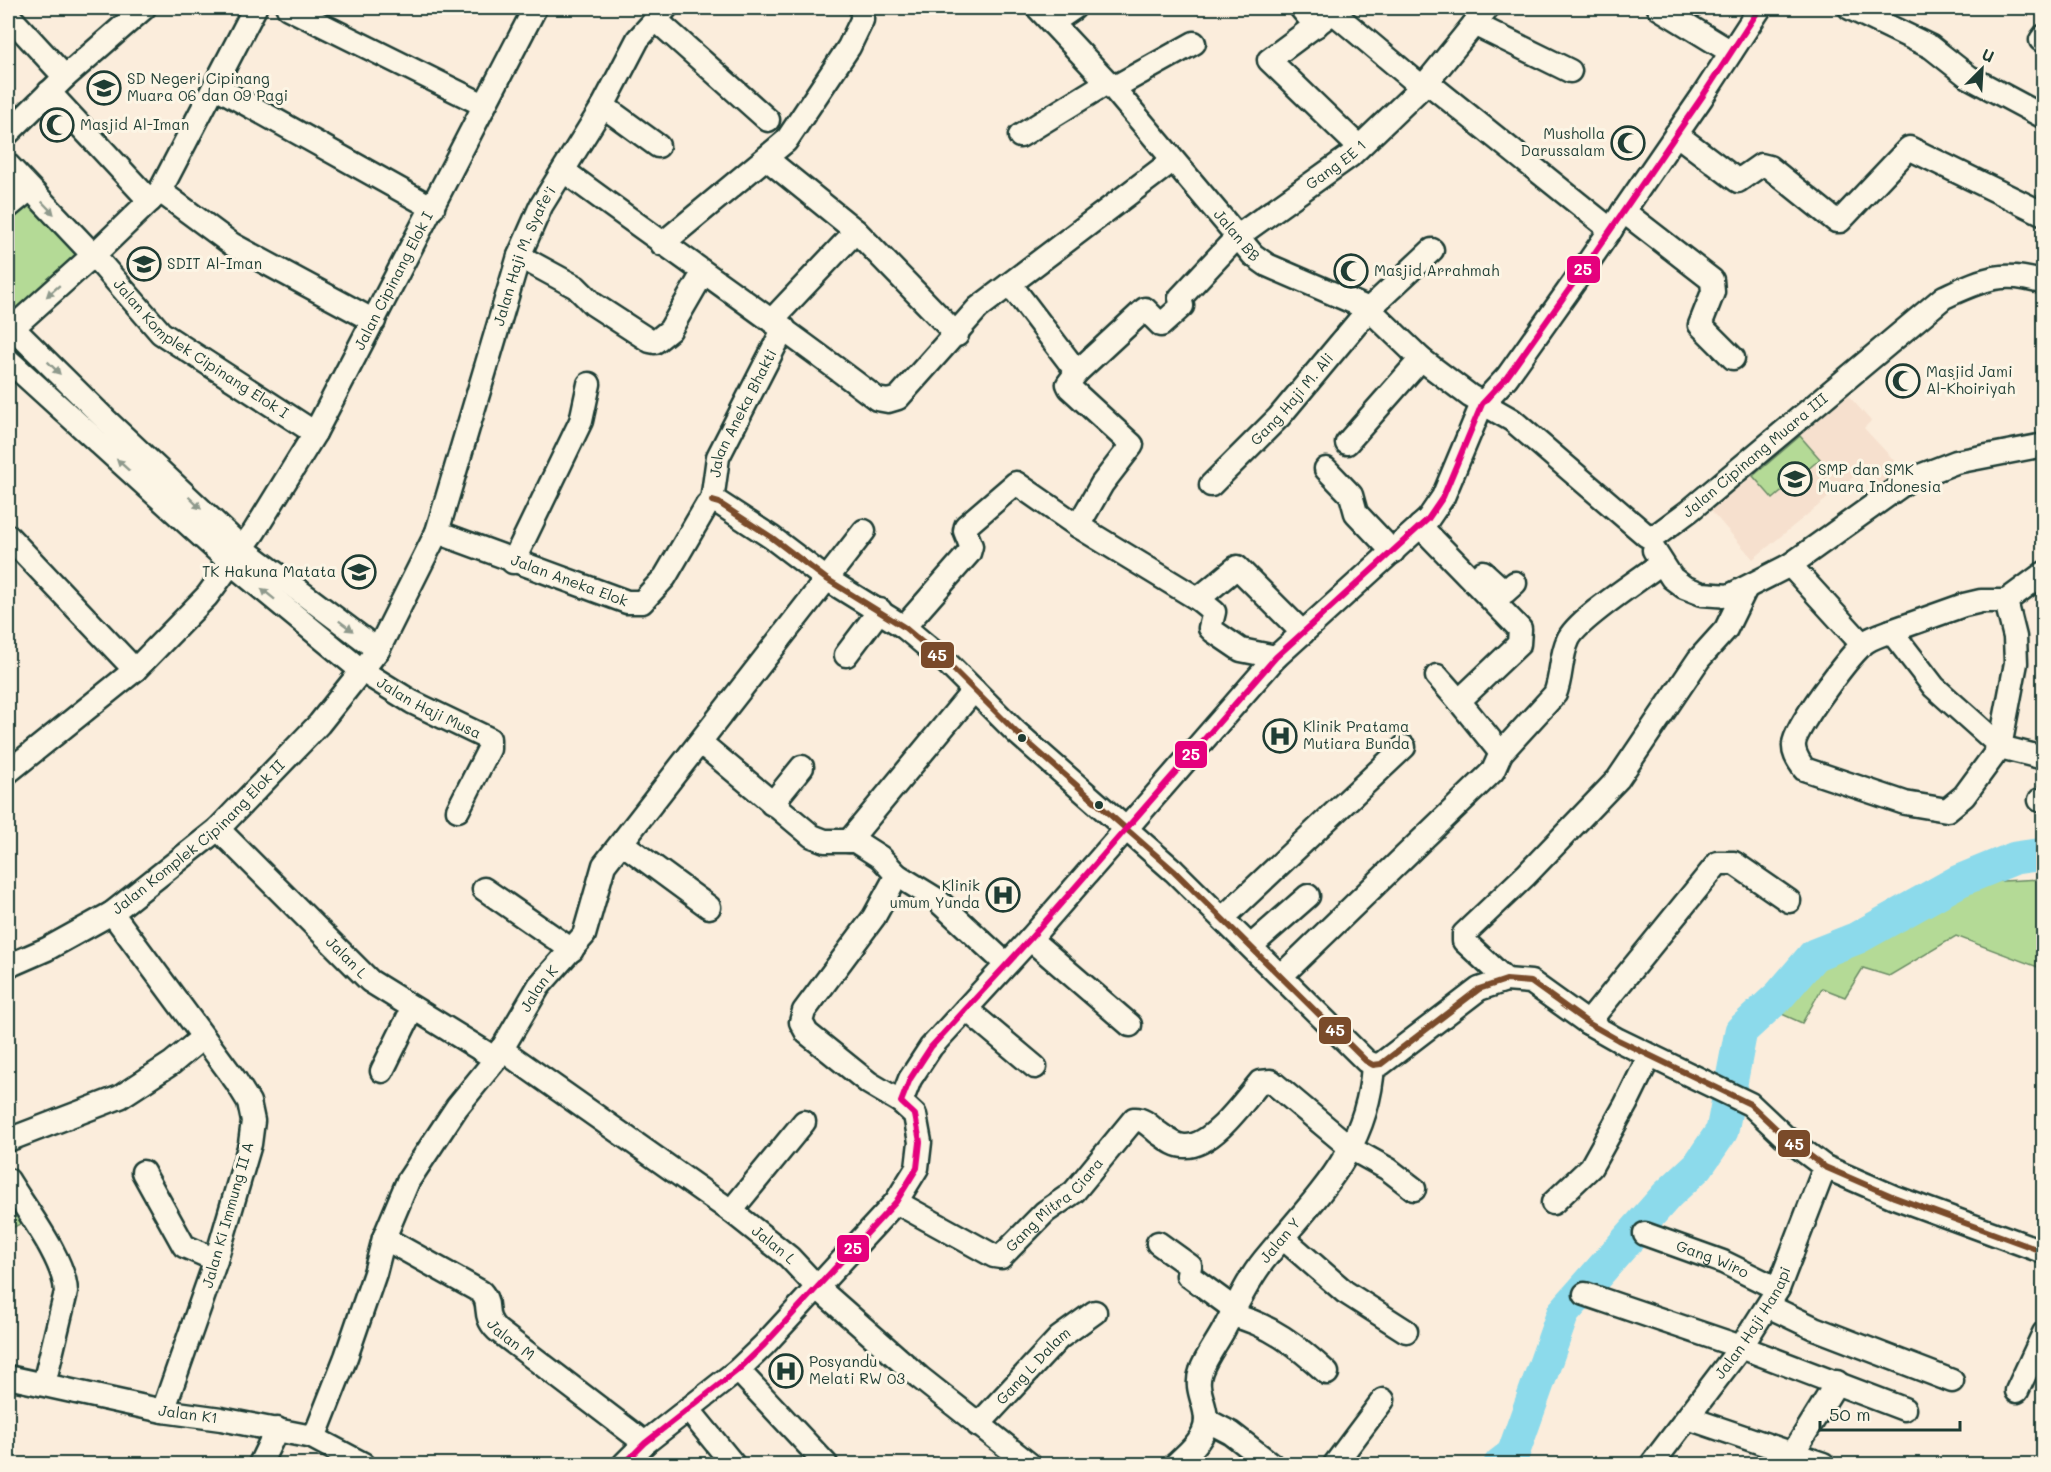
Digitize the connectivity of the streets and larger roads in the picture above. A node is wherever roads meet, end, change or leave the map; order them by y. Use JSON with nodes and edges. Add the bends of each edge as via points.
{"nodes":[{"id":1,"x":144,"y":8,"type":"edge"},
{"id":2,"x":255,"y":8,"type":"edge"},
{"id":3,"x":288,"y":8,"type":"edge"},
{"id":4,"x":532,"y":8,"type":"edge"},
{"id":5,"x":862,"y":8,"type":"edge"},
{"id":6,"x":1074,"y":8,"type":"edge"},
{"id":7,"x":1301,"y":8,"type":"edge"},
{"id":8,"x":1659,"y":8,"type":"edge"},
{"id":9,"x":1760,"y":8,"type":"edge"},
{"id":10,"x":1850,"y":8,"type":"edge"},
{"id":11,"x":1337,"y":10,"type":"edge"},
{"id":12,"x":660,"y":14,"type":"edge"},
{"id":13,"x":8,"y":15,"type":"edge"},
{"id":14,"x":1045,"y":15,"type":"edge"},
{"id":15,"x":1480,"y":16,"type":"edge"},
{"id":16,"x":1316,"y":26,"type":"junction"},
{"id":17,"x":1194,"y":43,"type":"dead end"},
{"id":18,"x":1731,"y":52,"type":"junction"},
{"id":19,"x":1570,"y":71,"type":"dead end"},
{"id":20,"x":57,"y":84,"type":"junction"},
{"id":21,"x":1110,"y":85,"type":"junction"},
{"id":22,"x":1424,"y":85,"type":"junction"},
{"id":23,"x":216,"y":87,"type":"junction"},
{"id":24,"x":484,"y":105,"type":"junction"},
{"id":25,"x":603,"y":106,"type":"junction"},
{"id":26,"x":2043,"y":117,"type":"edge"},
{"id":27,"x":768,"y":120,"type":"dead end"},
{"id":28,"x":8,"y":133,"type":"edge"},
{"id":29,"x":1677,"y":134,"type":"junction"},
{"id":30,"x":1020,"y":136,"type":"dead end"},
{"id":31,"x":658,"y":146,"type":"dead end"},
{"id":32,"x":1359,"y":147,"type":"junction"},
{"id":33,"x":767,"y":159,"type":"junction"},
{"id":34,"x":1172,"y":161,"type":"junction"},
{"id":35,"x":8,"y":165,"type":"edge"},
{"id":36,"x":564,"y":171,"type":"junction"},
{"id":37,"x":30,"y":189,"type":"junction"},
{"id":38,"x":155,"y":196,"type":"junction"},
{"id":39,"x":8,"y":207,"type":"edge"},
{"id":40,"x":433,"y":208,"type":"junction"},
{"id":41,"x":1623,"y":211,"type":"junction"},
{"id":42,"x":2043,"y":214,"type":"edge"},
{"id":43,"x":1611,"y":230,"type":"junction"},
{"id":44,"x":856,"y":231,"type":"junction"},
{"id":45,"x":1238,"y":236,"type":"junction"},
{"id":46,"x":662,"y":244,"type":"junction"},
{"id":47,"x":1432,"y":250,"type":"dead end"},
{"id":48,"x":93,"y":256,"type":"junction"},
{"id":49,"x":519,"y":256,"type":"junction"},
{"id":50,"x":704,"y":273,"type":"junction"},
{"id":51,"x":2043,"y":283,"type":"edge"},
{"id":52,"x":1010,"y":284,"type":"junction"},
{"id":53,"x":1369,"y":309,"type":"junction"},
{"id":54,"x":374,"y":321,"type":"junction"},
{"id":55,"x":778,"y":324,"type":"junction"},
{"id":56,"x":10,"y":329,"type":"edge"},
{"id":57,"x":957,"y":335,"type":"junction"},
{"id":58,"x":1733,"y":358,"type":"dead end"},
{"id":59,"x":1421,"y":359,"type":"junction"},
{"id":60,"x":8,"y":360,"type":"edge"},
{"id":61,"x":1077,"y":372,"type":"junction"},
{"id":62,"x":589,"y":384,"type":"dead end"},
{"id":63,"x":1482,"y":404,"type":"junction"},
{"id":64,"x":315,"y":433,"type":"junction"},
{"id":65,"x":1347,"y":443,"type":"dead end"},
{"id":66,"x":2043,"y":445,"type":"edge"},
{"id":67,"x":1326,"y":469,"type":"dead end"},
{"id":68,"x":1211,"y":485,"type":"dead end"},
{"id":69,"x":712,"y":501,"type":"junction"},
{"id":70,"x":1424,"y":522,"type":"junction"},
{"id":71,"x":1078,"y":526,"type":"junction"},
{"id":72,"x":864,"y":531,"type":"dead end"},
{"id":73,"x":437,"y":532,"type":"junction"},
{"id":74,"x":8,"y":536,"type":"edge"},
{"id":75,"x":1647,"y":536,"type":"junction"},
{"id":76,"x":1393,"y":552,"type":"junction"},
{"id":77,"x":236,"y":556,"type":"junction"},
{"id":78,"x":513,"y":562,"type":"junction"},
{"id":79,"x":1661,"y":563,"type":"junction"},
{"id":80,"x":1790,"y":565,"type":"junction"},
{"id":81,"x":2043,"y":573,"type":"edge"},
{"id":82,"x":825,"y":579,"type":"junction"},
{"id":83,"x":1515,"y":583,"type":"dead end"},
{"id":84,"x":1746,"y":588,"type":"junction"},
{"id":85,"x":1198,"y":599,"type":"junction"},
{"id":86,"x":2006,"y":601,"type":"junction"},
{"id":87,"x":880,"y":610,"type":"junction"},
{"id":88,"x":904,"y":627,"type":"junction"},
{"id":89,"x":1891,"y":631,"type":"junction"},
{"id":90,"x":1303,"y":633,"type":"junction"},
{"id":91,"x":1862,"y":644,"type":"junction"},
{"id":92,"x":378,"y":650,"type":"junction"},
{"id":93,"x":846,"y":655,"type":"dead end"},
{"id":94,"x":1276,"y":657,"type":"junction"},
{"id":95,"x":135,"y":670,"type":"junction"},
{"id":96,"x":362,"y":671,"type":"junction"},
{"id":97,"x":1437,"y":676,"type":"dead end"},
{"id":98,"x":974,"y":690,"type":"junction"},
{"id":99,"x":1460,"y":701,"type":"junction"},
{"id":100,"x":701,"y":743,"type":"junction"},
{"id":101,"x":1999,"y":746,"type":"junction"},
{"id":102,"x":1404,"y":747,"type":"dead end"},
{"id":103,"x":1501,"y":753,"type":"junction"},
{"id":104,"x":2043,"y":758,"type":"edge"},
{"id":105,"x":11,"y":764,"type":"edge"},
{"id":106,"x":802,"y":767,"type":"dead end"},
{"id":107,"x":772,"y":804,"type":"junction"},
{"id":108,"x":458,"y":810,"type":"dead end"},
{"id":109,"x":218,"y":829,"type":"junction"},
{"id":110,"x":1127,"y":829,"type":"junction"},
{"id":111,"x":849,"y":841,"type":"junction"},
{"id":112,"x":622,"y":843,"type":"junction"},
{"id":113,"x":897,"y":875,"type":"junction"},
{"id":114,"x":484,"y":889,"type":"dead end"},
{"id":115,"x":1308,"y":896,"type":"dead end"},
{"id":116,"x":1790,"y":901,"type":"dead end"},
{"id":117,"x":709,"y":908,"type":"dead end"},
{"id":118,"x":112,"y":913,"type":"junction"},
{"id":119,"x":1222,"y":918,"type":"junction"},
{"id":120,"x":1030,"y":939,"type":"junction"},
{"id":121,"x":1251,"y":946,"type":"junction"},
{"id":122,"x":572,"y":950,"type":"junction"},
{"id":123,"x":1006,"y":964,"type":"junction"},
{"id":124,"x":8,"y":966,"type":"edge"},
{"id":125,"x":1281,"y":975,"type":"junction"},
{"id":126,"x":1506,"y":980,"type":"junction"},
{"id":127,"x":413,"y":1008,"type":"junction"},
{"id":128,"x":966,"y":1009,"type":"junction"},
{"id":129,"x":1588,"y":1023,"type":"junction"},
{"id":130,"x":1130,"y":1025,"type":"dead end"},
{"id":131,"x":202,"y":1038,"type":"junction"},
{"id":132,"x":498,"y":1054,"type":"junction"},
{"id":133,"x":1650,"y":1054,"type":"junction"},
{"id":134,"x":1374,"y":1065,"type":"junction"},
{"id":135,"x":1035,"y":1067,"type":"dead end"},
{"id":136,"x":382,"y":1071,"type":"dead end"},
{"id":137,"x":902,"y":1102,"type":"junction"},
{"id":138,"x":804,"y":1122,"type":"dead end"},
{"id":139,"x":8,"y":1140,"type":"edge"},
{"id":140,"x":1352,"y":1149,"type":"junction"},
{"id":141,"x":1825,"y":1167,"type":"junction"},
{"id":142,"x":144,"y":1172,"type":"dead end"},
{"id":143,"x":8,"y":1180,"type":"edge"},
{"id":144,"x":1414,"y":1189,"type":"dead end"},
{"id":145,"x":896,"y":1202,"type":"junction"},
{"id":146,"x":1553,"y":1203,"type":"dead end"},
{"id":147,"x":731,"y":1211,"type":"junction"},
{"id":148,"x":1646,"y":1234,"type":"dead end"},
{"id":149,"x":384,"y":1238,"type":"junction"},
{"id":150,"x":1283,"y":1238,"type":"junction"},
{"id":151,"x":1158,"y":1243,"type":"dead end"},
{"id":152,"x":2043,"y":1252,"type":"edge"},
{"id":153,"x":216,"y":1260,"type":"junction"},
{"id":154,"x":818,"y":1288,"type":"junction"},
{"id":155,"x":1585,"y":1294,"type":"dead end"},
{"id":156,"x":1773,"y":1298,"type":"junction"},
{"id":157,"x":1232,"y":1311,"type":"junction"},
{"id":158,"x":1095,"y":1312,"type":"dead end"},
{"id":159,"x":1406,"y":1331,"type":"dead end"},
{"id":160,"x":2043,"y":1333,"type":"edge"},
{"id":161,"x":1741,"y":1347,"type":"junction"},
{"id":162,"x":738,"y":1370,"type":"junction"},
{"id":163,"x":1327,"y":1373,"type":"dead end"},
{"id":164,"x":8,"y":1377,"type":"edge"},
{"id":165,"x":1952,"y":1381,"type":"dead end"},
{"id":166,"x":1837,"y":1382,"type":"junction"},
{"id":167,"x":44,"y":1384,"type":"junction"},
{"id":168,"x":2017,"y":1391,"type":"dead end"},
{"id":169,"x":1383,"y":1400,"type":"dead end"},
{"id":170,"x":688,"y":1409,"type":"junction"},
{"id":171,"x":1904,"y":1409,"type":"dead end"},
{"id":172,"x":163,"y":1411,"type":"junction"},
{"id":173,"x":1688,"y":1418,"type":"junction"},
{"id":174,"x":1206,"y":1420,"type":"junction"},
{"id":175,"x":978,"y":1425,"type":"junction"},
{"id":176,"x":277,"y":1429,"type":"junction"},
{"id":177,"x":312,"y":1437,"type":"junction"},
{"id":178,"x":645,"y":1443,"type":"junction"},
{"id":179,"x":1793,"y":1453,"type":"junction"},
{"id":180,"x":260,"y":1464,"type":"edge"},
{"id":181,"x":363,"y":1464,"type":"edge"},
{"id":182,"x":624,"y":1464,"type":"edge"},
{"id":183,"x":733,"y":1464,"type":"edge"},
{"id":184,"x":826,"y":1464,"type":"edge"},
{"id":185,"x":1029,"y":1464,"type":"edge"},
{"id":186,"x":1176,"y":1464,"type":"edge"},
{"id":187,"x":1271,"y":1464,"type":"edge"},
{"id":188,"x":1335,"y":1464,"type":"edge"},
{"id":189,"x":1652,"y":1464,"type":"edge"},
{"id":190,"x":1823,"y":1464,"type":"edge"}],
"edges":[{"from":1,"to":20,"type":"street"},
{"from":2,"to":23,"type":"street"},
{"from":3,"to":24,"type":"street"},
{"from":4,"to":24,"type":"street","name":"Jalan Cipinang Elok I"},
{"from":5,"to":33,"type":"street","via":[[862,20],[849,47],[799,125]]},
{"from":6,"to":14,"type":"street"},
{"from":7,"to":16,"type":"street"},
{"from":8,"to":18,"type":"street"},
{"from":9,"to":18,"type":"street"},
{"from":10,"to":26,"type":"street","via":[[1931,47],[1969,77]]},
{"from":11,"to":16,"type":"street"},
{"from":11,"to":22,"type":"street"},
{"from":12,"to":25,"type":"street","name":"Jalan Haji M. Syafe'i","via":[[638,39]]},
{"from":12,"to":27,"type":"street"},
{"from":13,"to":20,"type":"street"},
{"from":14,"to":21,"type":"street","name":"Jalan BB"},
{"from":15,"to":19,"type":"street"},
{"from":15,"to":22,"type":"street","name":"Gang EE 1"},
{"from":16,"to":32,"type":"street","via":[[1269,60]]},
{"from":17,"to":21,"type":"street"},
{"from":18,"to":29,"type":"street"},
{"from":20,"to":28,"type":"street"},
{"from":20,"to":38,"type":"street"},
{"from":21,"to":30,"type":"street"},
{"from":21,"to":34,"type":"street","name":"Jalan BB"},
{"from":22,"to":32,"type":"street","name":"Gang EE 1"},
{"from":22,"to":43,"type":"street"},
{"from":23,"to":38,"type":"street"},
{"from":23,"to":40,"type":"street"},
{"from":24,"to":40,"type":"street","name":"Jalan Cipinang Elok I"},
{"from":25,"to":31,"type":"street"},
{"from":25,"to":36,"type":"street","name":"Jalan Haji M. Syafe'i"},
{"from":29,"to":41,"type":"street"},
{"from":29,"to":42,"type":"street","via":[[1738,181],[1761,165],[1769,167],[1836,221],[1909,148]]},
{"from":32,"to":45,"type":"street","name":"Gang EE 1"},
{"from":33,"to":44,"type":"street"},
{"from":33,"to":46,"type":"street"},
{"from":34,"to":45,"type":"street","name":"Jalan BB"},
{"from":34,"to":52,"type":"street"},
{"from":35,"to":37,"type":"street","name":"Jalan Komplek Cipinang Elok I"},
{"from":36,"to":46,"type":"street"},
{"from":36,"to":49,"type":"street","name":"Jalan Haji M. Syafe'i","via":[[541,206]]},
{"from":37,"to":39,"type":"street"},
{"from":37,"to":48,"type":"street","name":"Jalan Komplek Cipinang Elok I","one_way":true},
{"from":38,"to":48,"type":"street"},
{"from":38,"to":54,"type":"street","via":[[233,245]]},
{"from":40,"to":54,"type":"street","name":"Jalan Cipinang Elok I"},
{"from":41,"to":43,"type":"street"},
{"from":41,"to":58,"type":"street","via":[[1712,280],[1713,292],[1700,325]]},
{"from":43,"to":63,"type":"street","via":[[1507,377]]},
{"from":44,"to":55,"type":"street","name":"Jalan Aneka Bhakti"},
{"from":44,"to":57,"type":"street"},
{"from":45,"to":53,"type":"street","name":"Jalan BB","via":[[1267,265]]},
{"from":45,"to":61,"type":"street","name":"Gang EE 1","via":[[1180,298],[1182,306],[1161,325],[1145,309]]},
{"from":46,"to":50,"type":"street"},
{"from":47,"to":53,"type":"street","name":"Gang Haji M. Ali"},
{"from":48,"to":56,"type":"street","one_way":true},
{"from":48,"to":64,"type":"street","name":"Jalan Komplek Cipinang Elok I","via":[[161,333]]},
{"from":49,"to":50,"type":"street","via":[[579,288],[592,304],[650,342],[670,330]]},
{"from":49,"to":73,"type":"street","name":"Jalan Haji M. Syafe'i"},
{"from":50,"to":55,"type":"street"},
{"from":51,"to":75,"type":"street","name":"Jalan Cipinang Muara III","via":[[2008,276],[1987,278],[1944,297],[1689,511],[1658,534]]},
{"from":52,"to":57,"type":"street","via":[[978,308]]},
{"from":52,"to":61,"type":"street"},
{"from":53,"to":59,"type":"street","name":"Jalan BB"},
{"from":53,"to":68,"type":"street","name":"Gang Haji M. Ali","via":[[1279,417]]},
{"from":54,"to":64,"type":"street","name":"Jalan Cipinang Elok I"},
{"from":55,"to":57,"type":"street","via":[[877,399],[888,401],[898,398]]},
{"from":55,"to":69,"type":"street","name":"Jalan Aneka Bhakti","via":[[718,457]]},
{"from":56,"to":77,"type":"street","one_way":true,"via":[[107,421]]},
{"from":59,"to":63,"type":"street","name":"Jalan BB"},
{"from":59,"to":65,"type":"street"},
{"from":77,"to":60,"type":"street","one_way":true},
{"from":61,"to":71,"type":"street","via":[[1068,384],[1070,388],[1132,445],[1102,484]]},
{"from":62,"to":78,"type":"street","via":[[581,421]]},
{"from":63,"to":70,"type":"street","via":[[1443,497]]},
{"from":63,"to":75,"type":"street","via":[[1512,420]]},
{"from":64,"to":77,"type":"street","name":"Jalan Cipinang Elok I"},
{"from":66,"to":80,"type":"street","via":[[1956,462],[1909,480]]},
{"from":67,"to":76,"type":"street","via":[[1351,495],[1356,513]]},
{"from":69,"to":78,"type":"street","name":"Jalan Aneka Elok","via":[[666,577],[642,602],[627,602]]},
{"from":69,"to":82,"type":"street","via":[[771,537]]},
{"from":70,"to":76,"type":"street"},
{"from":70,"to":83,"type":"street","via":[[1500,590],[1505,592]]},
{"from":70,"to":99,"type":"street","via":[[1520,629],[1519,644]]},
{"from":71,"to":85,"type":"street"},
{"from":71,"to":88,"type":"street","via":[[1021,484],[1012,484],[966,526],[969,552]]},
{"from":72,"to":82,"type":"street","name":"Jalan K"},
{"from":73,"to":78,"type":"street","name":"Jalan Aneka Elok"},
{"from":73,"to":92,"type":"street"},
{"from":74,"to":95,"type":"street"},
{"from":75,"to":79,"type":"street"},
{"from":76,"to":90,"type":"street"},
{"from":77,"to":92,"type":"street","one_way":true},
{"from":77,"to":95,"type":"street","via":[[207,596]]},
{"from":96,"to":77,"type":"street","one_way":true},
{"from":79,"to":84,"type":"street","via":[[1672,578],[1702,594],[1729,596]]},
{"from":79,"to":103,"type":"street","via":[[1573,632],[1565,646],[1555,694]]},
{"from":80,"to":84,"type":"street"},
{"from":80,"to":91,"type":"street"},
{"from":81,"to":86,"type":"street"},
{"from":82,"to":87,"type":"street"},
{"from":82,"to":100,"type":"street","name":"Jalan K"},
{"from":84,"to":126,"type":"street","via":[[1726,629],[1699,659],[1618,779],[1464,934],[1464,941]]},
{"from":85,"to":90,"type":"street","via":[[1237,567]]},
{"from":85,"to":94,"type":"street","via":[[1214,612],[1210,628],[1213,631],[1241,650]]},
{"from":86,"to":89,"type":"street","via":[[1964,605]]},
{"from":86,"to":101,"type":"street","via":[[2015,637],[2016,663]]},
{"from":87,"to":88,"type":"street"},
{"from":87,"to":93,"type":"street"},
{"from":88,"to":98,"type":"street"},
{"from":89,"to":91,"type":"street"},
{"from":89,"to":101,"type":"street","via":[[1934,687]]},
{"from":90,"to":94,"type":"street"},
{"from":91,"to":101,"type":"street","via":[[1798,732],[1794,750],[1804,769],[1905,802],[1947,810],[1964,796]]},
{"from":92,"to":96,"type":"street"},
{"from":94,"to":110,"type":"street"},
{"from":95,"to":105,"type":"street"},
{"from":96,"to":108,"type":"street","name":"Jalan Haji Musa","via":[[412,702],[489,739],[489,749]]},
{"from":96,"to":109,"type":"street","name":"Jalan Komplek Cipinang Elok II","via":[[319,724]]},
{"from":97,"to":99,"type":"street"},
{"from":98,"to":110,"type":"street"},
{"from":98,"to":111,"type":"street"},
{"from":99,"to":103,"type":"street"},
{"from":100,"to":107,"type":"street"},
{"from":100,"to":112,"type":"street","name":"Jalan K"},
{"from":101,"to":104,"type":"street"},
{"from":102,"to":119,"type":"street"},
{"from":103,"to":125,"type":"street","via":[[1493,771]]},
{"from":106,"to":107,"type":"street"},
{"from":107,"to":111,"type":"street","via":[[812,836],[825,841]]},
{"from":109,"to":118,"type":"street","name":"Jalan Komplek Cipinang Elok II"},
{"from":109,"to":127,"type":"street","name":"Jalan L","via":[[354,967]]},
{"from":110,"to":119,"type":"street"},
{"from":110,"to":120,"type":"street"},
{"from":111,"to":113,"type":"street","via":[[880,857]]},
{"from":112,"to":117,"type":"street"},
{"from":112,"to":122,"type":"street","name":"Jalan K","via":[[600,872],[588,925]]},
{"from":113,"to":123,"type":"street","via":[[936,899]]},
{"from":113,"to":137,"type":"street","via":[[874,917],[804,1011],[801,1022],[807,1033],[870,1083]]},
{"from":114,"to":122,"type":"street"},
{"from":115,"to":121,"type":"street"},
{"from":116,"to":129,"type":"street","via":[[1734,863],[1718,863]]},
{"from":118,"to":124,"type":"street","name":"Jalan Komplek Cipinang Elok II"},
{"from":118,"to":131,"type":"street","name":"Jalan Ki Immung II A"},
{"from":119,"to":121,"type":"street"},
{"from":120,"to":123,"type":"street"},
{"from":120,"to":130,"type":"street"},
{"from":121,"to":125,"type":"street"},
{"from":122,"to":132,"type":"street","name":"Jalan K","via":[[539,986]]},
{"from":123,"to":128,"type":"street"},
{"from":125,"to":134,"type":"street"},
{"from":126,"to":129,"type":"street","via":[[1531,982]]},
{"from":126,"to":134,"type":"street","via":[[1479,989],[1381,1064]]},
{"from":127,"to":132,"type":"street","name":"Jalan L"},
{"from":127,"to":136,"type":"street"},
{"from":128,"to":135,"type":"street"},
{"from":128,"to":137,"type":"street","via":[[931,1047],[910,1079]]},
{"from":129,"to":133,"type":"street"},
{"from":131,"to":139,"type":"street","via":[[120,1097]]},
{"from":131,"to":153,"type":"street","name":"Jalan Ki Immung II A","via":[[249,1102],[253,1121]]},
{"from":132,"to":147,"type":"street","name":"Jalan L","via":[[646,1149]]},
{"from":132,"to":149,"type":"street","name":"Jalan K","via":[[457,1107],[408,1182]]},
{"from":133,"to":141,"type":"street","via":[[1749,1104]]},
{"from":133,"to":146,"type":"street","via":[[1591,1167]]},
{"from":134,"to":140,"type":"street","name":"Jalan Y","via":[[1372,1086]]},
{"from":137,"to":145,"type":"street","via":[[915,1115],[920,1142],[917,1168]]},
{"from":138,"to":147,"type":"street"},
{"from":140,"to":144,"type":"street"},
{"from":140,"to":145,"type":"street","name":"Gang Mitra Ciara","via":[[1265,1080],[1217,1131],[1197,1145],[1184,1147],[1173,1143],[1134,1119],[1074,1192],[1045,1212],[1001,1257]]},
{"from":140,"to":150,"type":"street","name":"Jalan Y"},
{"from":141,"to":152,"type":"street"},
{"from":141,"to":156,"type":"street","name":"Jalan Haji Hanapi"},
{"from":142,"to":153,"type":"street","via":[[184,1246]]},
{"from":143,"to":167,"type":"street","via":[[54,1253],[66,1281]]},
{"from":145,"to":154,"type":"street"},
{"from":147,"to":154,"type":"street","name":"Jalan L","via":[[789,1257]]},
{"from":148,"to":156,"type":"street","name":"Gang Wiro","via":[[1723,1262]]},
{"from":149,"to":177,"type":"street","name":"Jalan K","via":[[346,1358]]},
{"from":149,"to":178,"type":"street","name":"Jalan M","via":[[480,1292],[486,1298],[487,1318],[497,1330]]},
{"from":150,"to":157,"type":"street","name":"Jalan Y","via":[[1262,1261]]},
{"from":150,"to":159,"type":"street","via":[[1345,1292]]},
{"from":151,"to":157,"type":"street","via":[[1190,1266],[1188,1275]]},
{"from":153,"to":172,"type":"street","name":"Jalan Ki Immung II A"},
{"from":154,"to":162,"type":"street"},
{"from":154,"to":175,"type":"street","name":"Jalan L"},
{"from":155,"to":161,"type":"street"},
{"from":156,"to":161,"type":"street","name":"Jalan Haji Hanapi"},
{"from":156,"to":165,"type":"street","name":"Gang Wiro","via":[[1814,1328]]},
{"from":157,"to":163,"type":"street","via":[[1255,1320]]},
{"from":157,"to":174,"type":"street","name":"Jalan Y","via":[[1197,1386]]},
{"from":158,"to":175,"type":"street","name":"Gang L Dalam","via":[[1059,1338]]},
{"from":160,"to":168,"type":"street"},
{"from":161,"to":166,"type":"street"},
{"from":161,"to":173,"type":"street","name":"Jalan Haji Hanapi"},
{"from":162,"to":170,"type":"street"},
{"from":162,"to":184,"type":"street"},
{"from":164,"to":167,"type":"street","name":"Jalan K1"},
{"from":166,"to":171,"type":"street"},
{"from":166,"to":179,"type":"street"},
{"from":167,"to":172,"type":"street","name":"Jalan K1"},
{"from":169,"to":188,"type":"street"},
{"from":170,"to":178,"type":"street"},
{"from":170,"to":183,"type":"street"},
{"from":172,"to":176,"type":"street","name":"Jalan K1"},
{"from":173,"to":179,"type":"street"},
{"from":173,"to":189,"type":"street","name":"Jalan Haji Hanapi"},
{"from":174,"to":186,"type":"street","via":[[1196,1443]]},
{"from":174,"to":187,"type":"street","via":[[1231,1433]]},
{"from":175,"to":185,"type":"street","name":"Jalan L"},
{"from":176,"to":177,"type":"street","name":"Jalan K1"},
{"from":176,"to":180,"type":"street"},
{"from":177,"to":181,"type":"street","name":"Jalan K1"},
{"from":178,"to":182,"type":"street"},
{"from":179,"to":190,"type":"street"}]}
